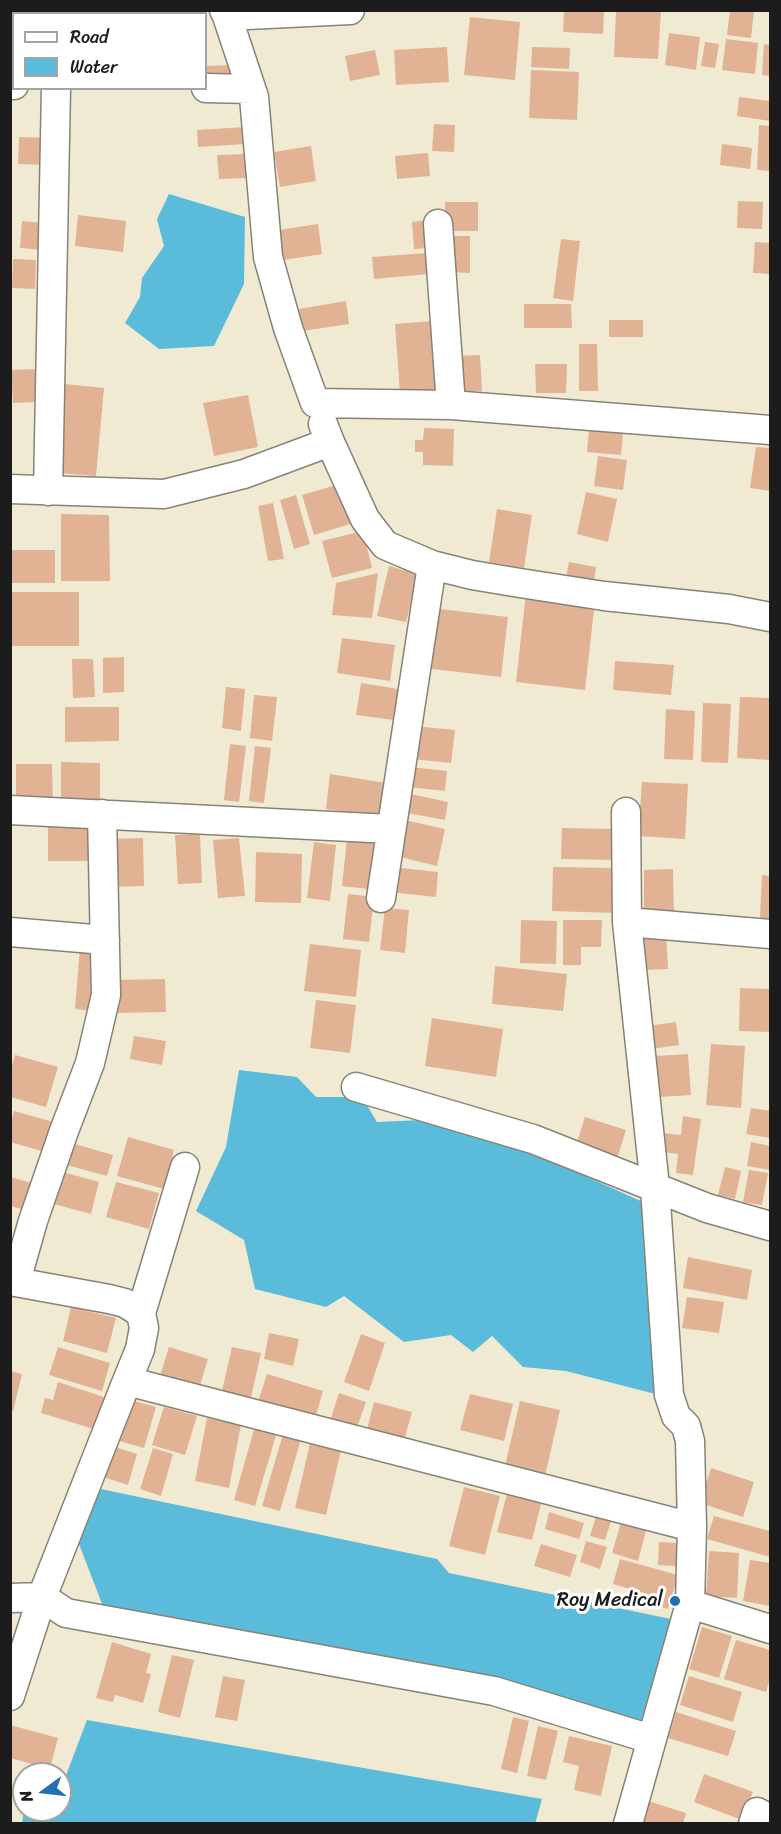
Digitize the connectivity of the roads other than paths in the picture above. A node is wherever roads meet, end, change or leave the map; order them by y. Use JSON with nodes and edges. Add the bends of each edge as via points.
{"nodes":[{"id":1,"x":350,"y":10,"type":"edge"},
{"id":2,"x":225,"y":13,"type":"edge"},
{"id":3,"x":207,"y":88,"type":"edge"},
{"id":4,"x":251,"y":89,"type":"junction"},
{"id":5,"x":56,"y":90,"type":"edge"},
{"id":6,"x":438,"y":224,"type":"dead end"},
{"id":7,"x":315,"y":403,"type":"junction"},
{"id":8,"x":451,"y":405,"type":"junction"},
{"id":9,"x":771,"y":430,"type":"edge"},
{"id":10,"x":330,"y":442,"type":"junction"},
{"id":11,"x":10,"y":489,"type":"edge"},
{"id":12,"x":48,"y":491,"type":"junction"},
{"id":13,"x":432,"y":565,"type":"junction"},
{"id":14,"x":771,"y":617,"type":"edge"},
{"id":15,"x":10,"y":810,"type":"edge"},
{"id":16,"x":626,"y":812,"type":"dead end"},
{"id":17,"x":102,"y":814,"type":"junction"},
{"id":18,"x":391,"y":829,"type":"junction"},
{"id":19,"x":381,"y":898,"type":"dead end"},
{"id":20,"x":627,"y":921,"type":"junction"},
{"id":21,"x":10,"y":932,"type":"edge"},
{"id":22,"x":771,"y":934,"type":"edge"},
{"id":23,"x":105,"y":940,"type":"junction"},
{"id":24,"x":356,"y":1087,"type":"dead end"},
{"id":25,"x":185,"y":1167,"type":"dead end"},
{"id":26,"x":655,"y":1187,"type":"junction"},
{"id":27,"x":771,"y":1226,"type":"edge"},
{"id":28,"x":13,"y":1281,"type":"edge"},
{"id":29,"x":141,"y":1313,"type":"junction"},
{"id":30,"x":127,"y":1381,"type":"junction"},
{"id":31,"x":692,"y":1527,"type":"junction"},
{"id":32,"x":10,"y":1598,"type":"edge"},
{"id":33,"x":42,"y":1598,"type":"junction"},
{"id":34,"x":690,"y":1604,"type":"junction"},
{"id":35,"x":771,"y":1629,"type":"edge"},
{"id":36,"x":10,"y":1696,"type":"edge"},
{"id":37,"x":651,"y":1739,"type":"junction"},
{"id":38,"x":771,"y":1819,"type":"edge"},
{"id":39,"x":628,"y":1824,"type":"edge"},
{"id":40,"x":753,"y":1824,"type":"edge"}],
"edges":[{"from":1,"to":2,"type":"street"},
{"from":2,"to":4,"type":"street"},
{"from":3,"to":4,"type":"street"},
{"from":4,"to":7,"type":"street","via":[[268,257]]},
{"from":5,"to":12,"type":"street"},
{"from":6,"to":8,"type":"street"},
{"from":7,"to":8,"type":"street"},
{"from":7,"to":10,"type":"street"},
{"from":8,"to":9,"type":"street"},
{"from":10,"to":12,"type":"street","via":[[244,474],[164,494]]},
{"from":10,"to":13,"type":"street","via":[[365,519],[385,545]]},
{"from":11,"to":12,"type":"street"},
{"from":13,"to":14,"type":"street","via":[[604,596]]},
{"from":13,"to":18,"type":"street"},
{"from":15,"to":17,"type":"street"},
{"from":16,"to":20,"type":"street"},
{"from":17,"to":18,"type":"street"},
{"from":17,"to":23,"type":"street"},
{"from":18,"to":19,"type":"street"},
{"from":20,"to":22,"type":"street"},
{"from":20,"to":26,"type":"street"},
{"from":21,"to":23,"type":"street"},
{"from":23,"to":28,"type":"street","via":[[106,995],[90,1063]]},
{"from":24,"to":26,"type":"street","via":[[534,1139]]},
{"from":25,"to":29,"type":"street"},
{"from":26,"to":27,"type":"street","via":[[707,1208]]},
{"from":26,"to":31,"type":"street","via":[[669,1395],[690,1441]]},
{"from":28,"to":29,"type":"street","via":[[125,1303]]},
{"from":29,"to":30,"type":"street","via":[[144,1328],[140,1349]]},
{"from":30,"to":31,"type":"street"},
{"from":30,"to":33,"type":"street"},
{"from":31,"to":34,"type":"street"},
{"from":32,"to":33,"type":"street"},
{"from":33,"to":36,"type":"street"},
{"from":33,"to":37,"type":"street","via":[[66,1613],[494,1691]]},
{"from":34,"to":35,"type":"street"},
{"from":34,"to":37,"type":"street"},
{"from":37,"to":39,"type":"street"},
{"from":38,"to":40,"type":"street","via":[[757,1812]]}]}
